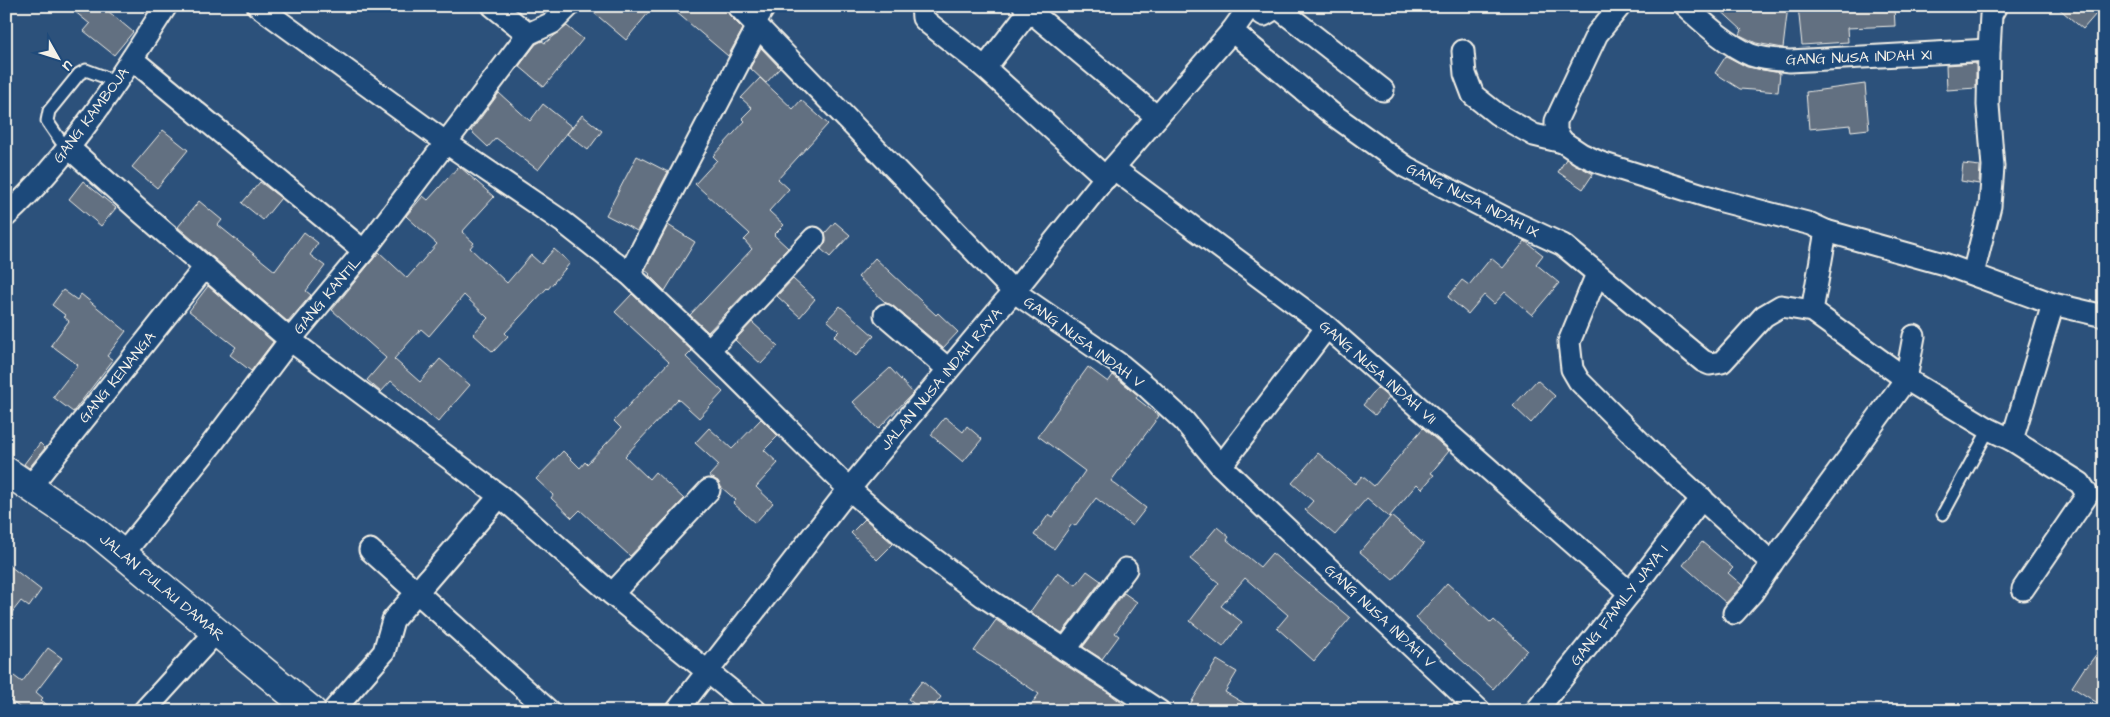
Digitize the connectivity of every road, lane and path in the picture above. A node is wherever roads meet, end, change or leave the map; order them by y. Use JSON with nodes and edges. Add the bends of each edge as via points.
{"nodes":[{"id":1,"x":166,"y":6,"type":"edge"},
{"id":2,"x":258,"y":6,"type":"edge"},
{"id":3,"x":493,"y":6,"type":"edge"},
{"id":4,"x":569,"y":6,"type":"edge"},
{"id":5,"x":738,"y":6,"type":"edge"},
{"id":6,"x":771,"y":6,"type":"edge"},
{"id":7,"x":922,"y":6,"type":"edge"},
{"id":8,"x":1251,"y":6,"type":"edge"},
{"id":9,"x":1620,"y":6,"type":"edge"},
{"id":10,"x":1685,"y":6,"type":"edge"},
{"id":11,"x":1996,"y":6,"type":"edge"},
{"id":12,"x":1026,"y":9,"type":"edge"},
{"id":13,"x":758,"y":26,"type":"junction"},
{"id":14,"x":1232,"y":31,"type":"junction"},
{"id":15,"x":528,"y":34,"type":"junction"},
{"id":16,"x":1989,"y":50,"type":"junction"},
{"id":17,"x":1463,"y":51,"type":"dead end"},
{"id":18,"x":132,"y":59,"type":"junction"},
{"id":19,"x":986,"y":68,"type":"junction"},
{"id":20,"x":118,"y":82,"type":"junction"},
{"id":21,"x":1383,"y":90,"type":"dead end"},
{"id":22,"x":1157,"y":117,"type":"junction"},
{"id":23,"x":445,"y":142,"type":"junction"},
{"id":24,"x":1563,"y":142,"type":"junction"},
{"id":25,"x":68,"y":147,"type":"junction"},
{"id":26,"x":1109,"y":173,"type":"junction"},
{"id":27,"x":6,"y":216,"type":"edge"},
{"id":28,"x":1826,"y":231,"type":"junction"},
{"id":29,"x":814,"y":238,"type":"dead end"},
{"id":30,"x":364,"y":251,"type":"junction"},
{"id":31,"x":205,"y":267,"type":"junction"},
{"id":32,"x":629,"y":274,"type":"junction"},
{"id":33,"x":1597,"y":274,"type":"junction"},
{"id":34,"x":1973,"y":274,"type":"junction"},
{"id":35,"x":1013,"y":291,"type":"junction"},
{"id":36,"x":2052,"y":304,"type":"junction"},
{"id":37,"x":1812,"y":311,"type":"junction"},
{"id":38,"x":885,"y":315,"type":"dead end"},
{"id":39,"x":2104,"y":316,"type":"edge"},
{"id":40,"x":1327,"y":327,"type":"junction"},
{"id":41,"x":1914,"y":336,"type":"dead end"},
{"id":42,"x":290,"y":340,"type":"junction"},
{"id":43,"x":709,"y":350,"type":"junction"},
{"id":44,"x":948,"y":369,"type":"junction"},
{"id":45,"x":1906,"y":379,"type":"junction"},
{"id":46,"x":1989,"y":429,"type":"junction"},
{"id":47,"x":2012,"y":440,"type":"junction"},
{"id":48,"x":1221,"y":466,"type":"junction"},
{"id":49,"x":14,"y":479,"type":"edge"},
{"id":50,"x":849,"y":489,"type":"junction"},
{"id":51,"x":709,"y":490,"type":"dead end"},
{"id":52,"x":500,"y":496,"type":"junction"},
{"id":53,"x":1702,"y":498,"type":"junction"},
{"id":54,"x":1943,"y":514,"type":"dead end"},
{"id":55,"x":370,"y":550,"type":"dead end"},
{"id":56,"x":123,"y":554,"type":"junction"},
{"id":57,"x":1772,"y":563,"type":"junction"},
{"id":58,"x":1126,"y":569,"type":"dead end"},
{"id":59,"x":2023,"y":589,"type":"dead end"},
{"id":60,"x":418,"y":592,"type":"junction"},
{"id":61,"x":1630,"y":593,"type":"junction"},
{"id":62,"x":612,"y":594,"type":"junction"},
{"id":63,"x":1734,"y":613,"type":"dead end"},
{"id":64,"x":216,"y":632,"type":"junction"},
{"id":65,"x":1065,"y":650,"type":"junction"},
{"id":66,"x":706,"y":670,"type":"junction"},
{"id":67,"x":144,"y":711,"type":"edge"},
{"id":68,"x":312,"y":711,"type":"edge"},
{"id":69,"x":332,"y":711,"type":"edge"},
{"id":70,"x":549,"y":711,"type":"edge"},
{"id":71,"x":677,"y":711,"type":"edge"},
{"id":72,"x":756,"y":711,"type":"edge"},
{"id":73,"x":1159,"y":711,"type":"edge"},
{"id":74,"x":1480,"y":711,"type":"edge"},
{"id":75,"x":1536,"y":711,"type":"edge"}],
"edges":[{"from":1,"to":18,"type":"street","name":"GANG KAMBOJA"},
{"from":2,"to":23,"type":"street"},
{"from":3,"to":15,"type":"street"},
{"from":4,"to":15,"type":"street","via":[[552,23]]},
{"from":5,"to":13,"type":"street","name":"GANG NUSA INDAH V"},
{"from":6,"to":13,"type":"lane"},
{"from":7,"to":19,"type":"street","name":"GANG NUSA INDAH VII","via":[[923,18],[928,23]]},
{"from":8,"to":14,"type":"street","name":"JALAN NUSA INDAH RAYA"},
{"from":8,"to":21,"type":"street","via":[[1264,14],[1277,7]]},
{"from":9,"to":24,"type":"street","via":[[1597,34],[1556,121],[1556,132]]},
{"from":10,"to":16,"type":"street","name":"GANG NUSA INDAH XI","via":[[1732,43],[1752,55],[1772,59],[1790,61]]},
{"from":11,"to":16,"type":"street","via":[[1991,15]]},
{"from":12,"to":19,"type":"street"},
{"from":12,"to":22,"type":"street"},
{"from":13,"to":32,"type":"street"},
{"from":13,"to":35,"type":"street","name":"GANG NUSA INDAH V"},
{"from":14,"to":22,"type":"street","name":"JALAN NUSA INDAH RAYA"},
{"from":14,"to":33,"type":"street","name":"GANG NUSA INDAH IX","via":[[1331,112],[1406,167],[1563,245]]},
{"from":15,"to":23,"type":"street","name":"GANG KANTIL"},
{"from":16,"to":34,"type":"street","via":[[1988,105],[1994,167],[1990,206]]},
{"from":17,"to":24,"type":"street","via":[[1465,74],[1473,95],[1497,114],[1534,135]]},
{"from":18,"to":20,"type":"street","name":"GANG KAMBOJA"},
{"from":18,"to":30,"type":"street"},
{"from":19,"to":26,"type":"street","name":"GANG NUSA INDAH VII"},
{"from":20,"to":25,"type":"street","name":"GANG KAMBOJA"},
{"from":20,"to":25,"type":"lane","via":[[86,70],[79,74],[50,112],[47,121]]},
{"from":22,"to":26,"type":"street","name":"JALAN NUSA INDAH RAYA"},
{"from":23,"to":30,"type":"street","name":"GANG KANTIL"},
{"from":23,"to":32,"type":"street","via":[[563,222]]},
{"from":24,"to":28,"type":"street","via":[[1601,163]]},
{"from":25,"to":27,"type":"street","name":"GANG KAMBOJA"},
{"from":25,"to":31,"type":"street"},
{"from":26,"to":35,"type":"street","name":"JALAN NUSA INDAH RAYA"},
{"from":26,"to":40,"type":"street","name":"GANG NUSA INDAH VII"},
{"from":28,"to":34,"type":"street"},
{"from":28,"to":37,"type":"street"},
{"from":29,"to":43,"type":"street"},
{"from":30,"to":42,"type":"street","name":"GANG KANTIL"},
{"from":31,"to":42,"type":"street"},
{"from":31,"to":49,"type":"street","name":"GANG KENANGA"},
{"from":32,"to":43,"type":"street"},
{"from":33,"to":37,"type":"street","name":"GANG NUSA INDAH IX","via":[[1703,362],[1722,362],[1764,316],[1781,306]]},
{"from":33,"to":53,"type":"street","via":[[1569,342],[1572,369],[1579,381],[1634,436]]},
{"from":34,"to":36,"type":"street"},
{"from":35,"to":44,"type":"street","name":"JALAN NUSA INDAH RAYA"},
{"from":35,"to":48,"type":"street","name":"GANG NUSA INDAH V","via":[[1128,371],[1184,421]]},
{"from":36,"to":39,"type":"street"},
{"from":36,"to":47,"type":"street"},
{"from":37,"to":45,"type":"street"},
{"from":38,"to":44,"type":"street"},
{"from":40,"to":48,"type":"street"},
{"from":40,"to":61,"type":"street","name":"GANG NUSA INDAH VII"},
{"from":41,"to":45,"type":"street"},
{"from":42,"to":52,"type":"street"},
{"from":42,"to":56,"type":"street","name":"GANG KANTIL"},
{"from":43,"to":50,"type":"street"},
{"from":44,"to":50,"type":"street","name":"JALAN NUSA INDAH RAYA"},
{"from":45,"to":46,"type":"street"},
{"from":45,"to":57,"type":"street"},
{"from":46,"to":47,"type":"street"},
{"from":46,"to":54,"type":"lane"},
{"from":47,"to":59,"type":"street","via":[[2080,483],[2086,492]]},
{"from":48,"to":74,"type":"street","name":"GANG NUSA INDAH V"},
{"from":49,"to":56,"type":"street","name":"JALAN PULAU DAMAR","via":[[95,531]]},
{"from":50,"to":65,"type":"street","via":[[906,538],[983,596]]},
{"from":50,"to":66,"type":"street","name":"JALAN NUSA INDAH RAYA"},
{"from":51,"to":62,"type":"street"},
{"from":52,"to":60,"type":"street"},
{"from":52,"to":62,"type":"street"},
{"from":53,"to":57,"type":"street"},
{"from":53,"to":61,"type":"street","name":"GANG FAMILY JAYA I"},
{"from":55,"to":60,"type":"street"},
{"from":56,"to":64,"type":"street","name":"JALAN PULAU DAMAR"},
{"from":57,"to":63,"type":"street"},
{"from":58,"to":65,"type":"street"},
{"from":60,"to":69,"type":"street","via":[[393,620],[384,652]]},
{"from":60,"to":70,"type":"street"},
{"from":61,"to":75,"type":"street","name":"GANG FAMILY JAYA I"},
{"from":62,"to":66,"type":"street"},
{"from":64,"to":67,"type":"street"},
{"from":64,"to":68,"type":"street","name":"JALAN PULAU DAMAR"},
{"from":65,"to":73,"type":"street"},
{"from":66,"to":71,"type":"street","name":"JALAN NUSA INDAH RAYA"},
{"from":66,"to":72,"type":"street"}]}
